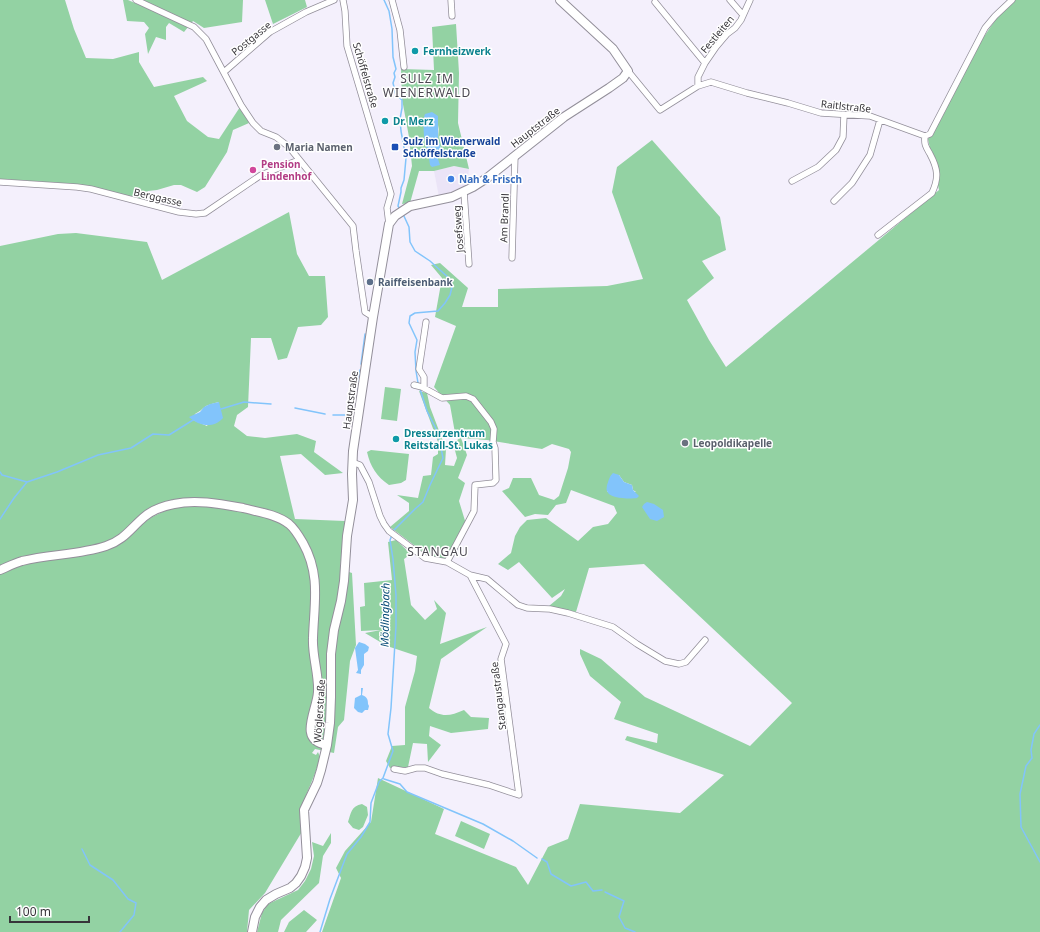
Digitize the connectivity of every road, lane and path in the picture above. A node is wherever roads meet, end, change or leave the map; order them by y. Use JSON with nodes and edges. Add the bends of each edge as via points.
{"nodes":[{"id":1,"x":136,"y":0,"type":"edge"},
{"id":2,"x":334,"y":0,"type":"edge"},
{"id":3,"x":343,"y":0,"type":"edge"},
{"id":4,"x":392,"y":0,"type":"edge"},
{"id":5,"x":451,"y":0,"type":"edge"},
{"id":6,"x":560,"y":0,"type":"edge"},
{"id":7,"x":730,"y":0,"type":"edge"},
{"id":8,"x":750,"y":0,"type":"edge"},
{"id":9,"x":1012,"y":0,"type":"edge"},
{"id":10,"x":655,"y":2,"type":"dead end"},
{"id":11,"x":743,"y":15,"type":"junction"},
{"id":12,"x":452,"y":16,"type":"dead end"},
{"id":13,"x":705,"y":63,"type":"junction"},
{"id":14,"x":404,"y":67,"type":"dead end"},
{"id":15,"x":628,"y":71,"type":"junction"},
{"id":16,"x":224,"y":72,"type":"junction"},
{"id":17,"x":698,"y":86,"type":"junction"},
{"id":18,"x":844,"y":115,"type":"junction"},
{"id":19,"x":880,"y":120,"type":"junction"},
{"id":20,"x":925,"y":136,"type":"junction"},
{"id":21,"x":515,"y":155,"type":"junction"},
{"id":22,"x":299,"y":160,"type":"junction"},
{"id":23,"x":792,"y":181,"type":"dead end"},
{"id":24,"x":0,"y":182,"type":"edge"},
{"id":25,"x":464,"y":192,"type":"junction"},
{"id":26,"x":834,"y":201,"type":"dead end"},
{"id":27,"x":389,"y":224,"type":"junction"},
{"id":28,"x":878,"y":236,"type":"dead end"},
{"id":29,"x":512,"y":258,"type":"dead end"},
{"id":30,"x":469,"y":264,"type":"dead end"},
{"id":31,"x":372,"y":317,"type":"junction"},
{"id":32,"x":426,"y":322,"type":"dead end"},
{"id":33,"x":414,"y":385,"type":"dead end"},
{"id":34,"x":423,"y":387,"type":"junction"},
{"id":35,"x":352,"y":462,"type":"junction"},
{"id":36,"x":347,"y":536,"type":"joint"},
{"id":37,"x":447,"y":562,"type":"junction"},
{"id":38,"x":0,"y":570,"type":"edge"},
{"id":39,"x":470,"y":575,"type":"junction"},
{"id":40,"x":705,"y":640,"type":"dead end"},
{"id":41,"x":327,"y":745,"type":"junction"},
{"id":42,"x":394,"y":769,"type":"dead end"},
{"id":43,"x":252,"y":932,"type":"edge"}],
"edges":[{"from":1,"to":16,"type":"street","via":[[194,27],[206,39]]},
{"from":2,"to":16,"type":"street","name":"Postgasse","via":[[270,32]]},
{"from":3,"to":27,"type":"street","name":"Schöffelstraße","via":[[347,46],[391,194],[388,208]]},
{"from":4,"to":14,"type":"street","via":[[400,30]]},
{"from":5,"to":12,"type":"street"},
{"from":6,"to":15,"type":"main road","via":[[613,49]]},
{"from":7,"to":11,"type":"street","name":"Festleiten"},
{"from":8,"to":11,"type":"street","name":"Festleiten"},
{"from":9,"to":20,"type":"street","via":[[985,28],[930,134]]},
{"from":10,"to":13,"type":"street"},
{"from":11,"to":13,"type":"street","name":"Festleiten"},
{"from":13,"to":17,"type":"street","name":"Festleiten","via":[[698,77]]},
{"from":15,"to":17,"type":"street","name":"Raitlstraße","via":[[660,110]]},
{"from":15,"to":21,"type":"main road","name":"Hauptstraße","via":[[623,78],[564,117]]},
{"from":16,"to":22,"type":"street","via":[[253,123],[261,132],[276,137],[289,147]]},
{"from":17,"to":18,"type":"street","name":"Raitlstraße","via":[[711,82],[821,113]]},
{"from":18,"to":19,"type":"street","name":"Raitlstraße","via":[[870,116]]},
{"from":18,"to":23,"type":"street","via":[[843,137],[836,150],[818,167]]},
{"from":19,"to":20,"type":"street","name":"Raitlstraße"},
{"from":19,"to":26,"type":"street","via":[[870,155],[852,183]]},
{"from":20,"to":28,"type":"street","via":[[924,144],[937,174],[932,193]]},
{"from":21,"to":25,"type":"main road","name":"Hauptstraße","via":[[487,178]]},
{"from":21,"to":29,"type":"street","name":"Am Brandl"},
{"from":22,"to":24,"type":"street","name":"Berggasse","via":[[261,175],[205,213],[196,214],[91,189]]},
{"from":22,"to":31,"type":"street","via":[[353,226],[365,312]]},
{"from":25,"to":27,"type":"main road","name":"Hauptstraße","via":[[410,206],[395,216]]},
{"from":25,"to":30,"type":"street","name":"Josefsweg"},
{"from":27,"to":31,"type":"main road","name":"Hauptstraße"},
{"from":31,"to":35,"type":"main road","name":"Hauptstraße"},
{"from":32,"to":34,"type":"street","via":[[418,369],[424,378]]},
{"from":33,"to":34,"type":"street"},
{"from":34,"to":37,"type":"street","via":[[442,398],[466,396],[473,399],[492,422],[494,429],[496,480],[493,483],[475,485],[474,512]]},
{"from":35,"to":36,"type":"main road","name":"Hauptstraße","via":[[353,500]]},
{"from":35,"to":37,"type":"street","via":[[360,465],[369,482],[380,516],[389,531],[425,558]]},
{"from":36,"to":41,"type":"main road","name":"Wöglerstraße","via":[[344,580],[331,654],[330,723]]},
{"from":37,"to":39,"type":"street"},
{"from":38,"to":41,"type":"main road","via":[[21,561],[91,550],[112,544],[148,514],[175,503],[197,502],[232,506],[282,520],[299,536],[307,550],[315,581],[313,639],[318,692],[310,731],[315,741]]},
{"from":39,"to":40,"type":"street","via":[[487,579],[518,605],[568,613],[613,627],[665,661],[679,664],[686,662]]},
{"from":39,"to":42,"type":"street","name":"Stangaustraße","via":[[506,644],[501,659],[519,795],[425,768],[405,771]]},
{"from":41,"to":43,"type":"main road","name":"Wöglerstraße","via":[[317,783],[304,810],[307,858],[305,867],[296,883],[266,900],[260,907]]}]}
